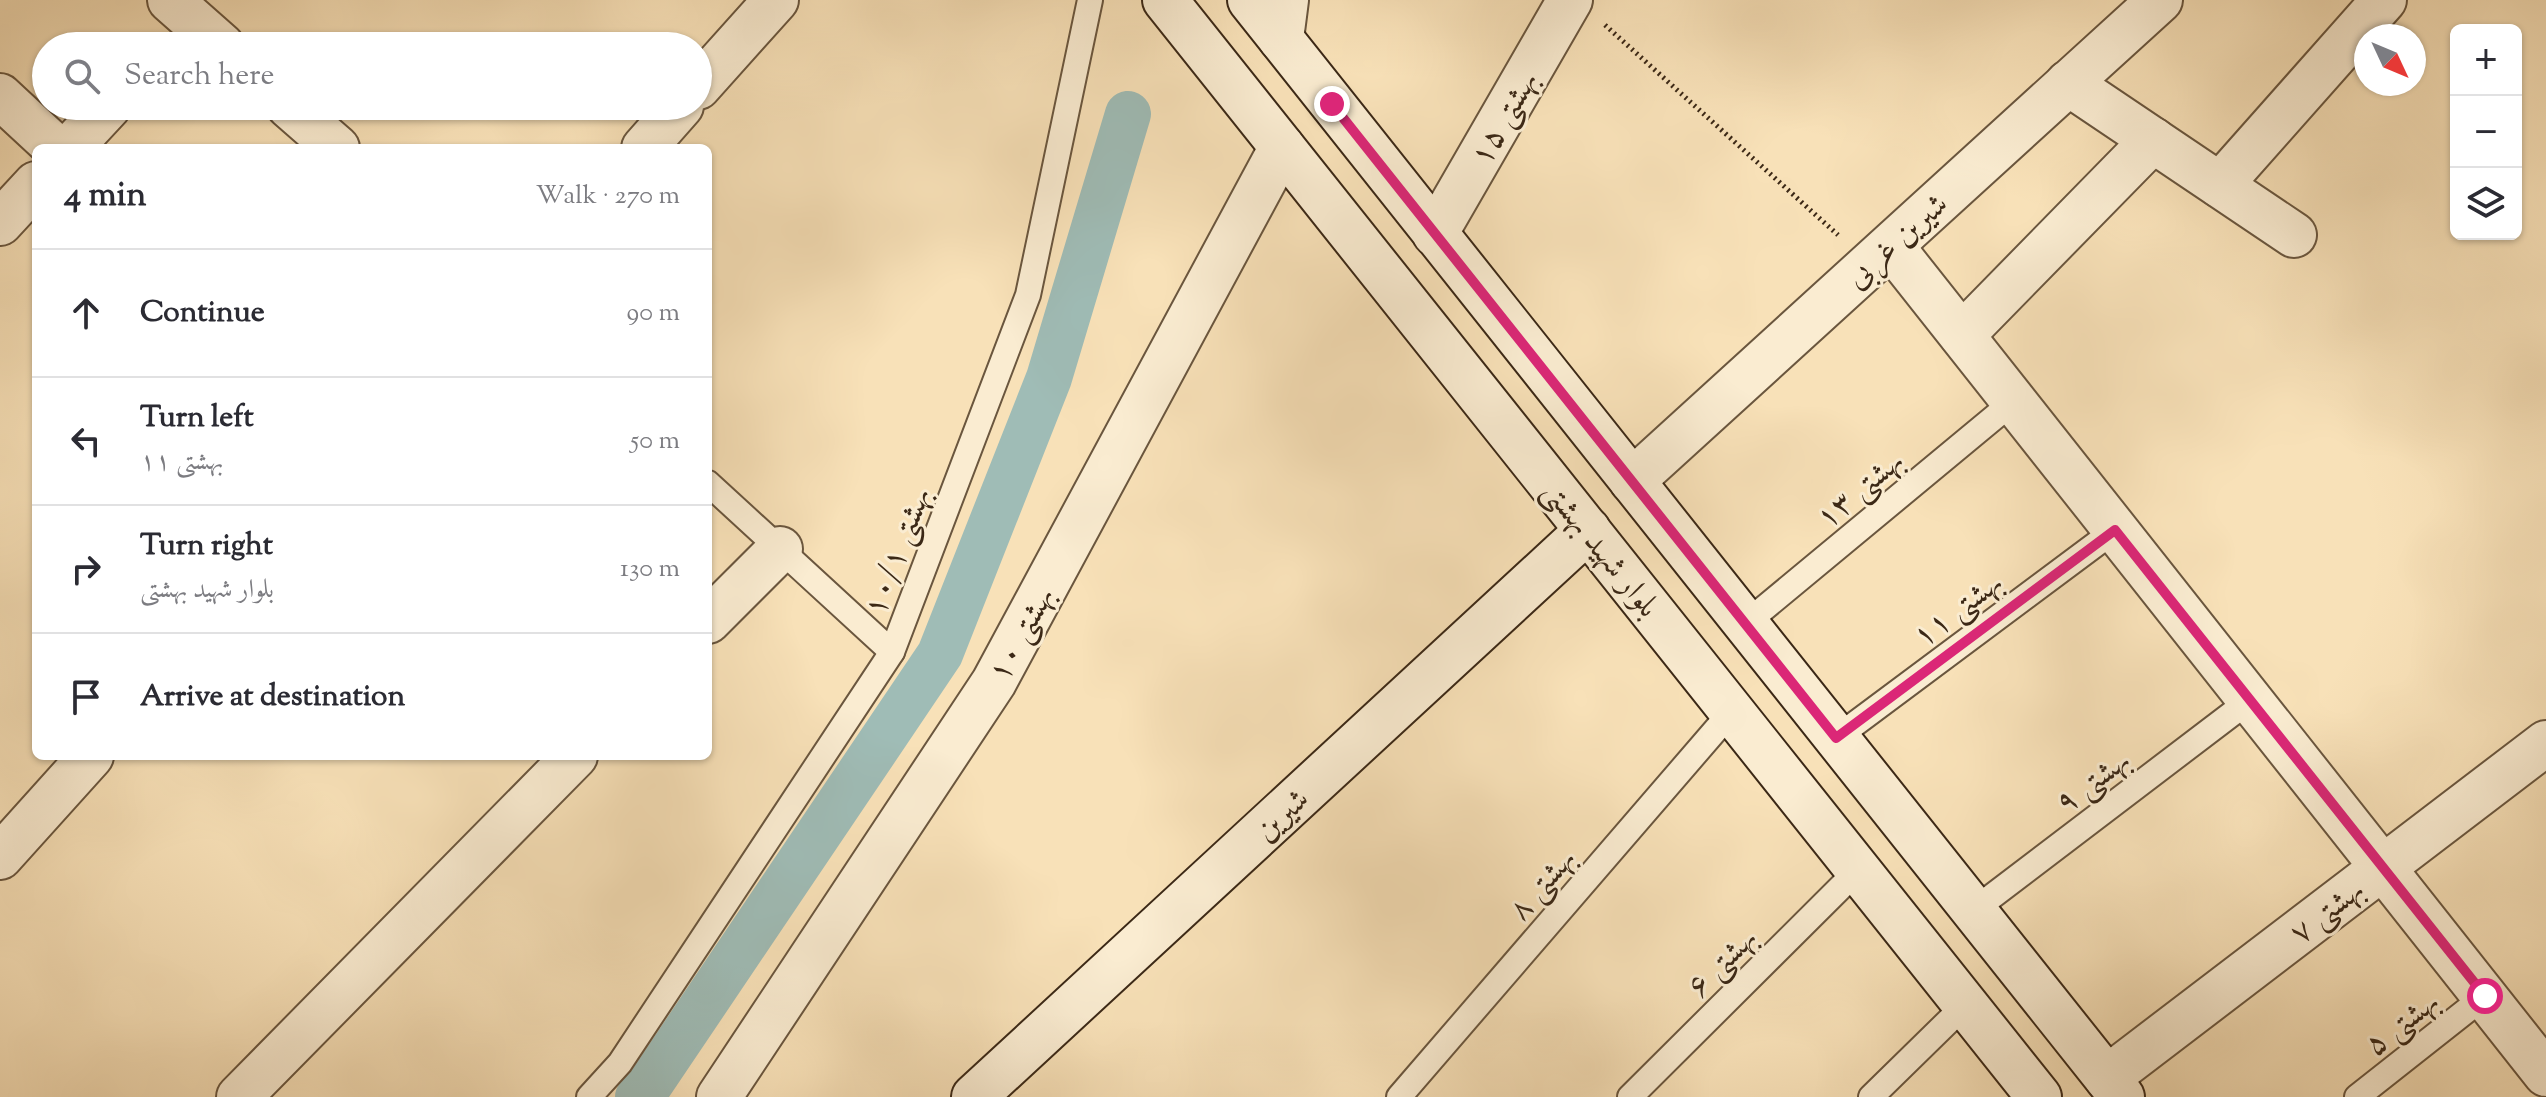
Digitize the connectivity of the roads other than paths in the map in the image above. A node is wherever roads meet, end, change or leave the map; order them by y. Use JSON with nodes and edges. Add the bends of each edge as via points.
{"nodes":[{"id":1,"x":776,"y":0,"type":"edge"},
{"id":2,"x":1090,"y":0,"type":"edge"},
{"id":3,"x":1165,"y":0,"type":"edge"},
{"id":4,"x":1250,"y":0,"type":"edge"},
{"id":5,"x":2160,"y":0,"type":"edge"},
{"id":6,"x":2384,"y":0,"type":"edge"},
{"id":7,"x":1586,"y":11,"type":"edge"},
{"id":8,"x":1283,"y":20,"type":"edge"},
{"id":9,"x":712,"y":71,"type":"edge"},
{"id":10,"x":2068,"y":83,"type":"junction"},
{"id":11,"x":0,"y":96,"type":"edge"},
{"id":12,"x":96,"y":120,"type":"edge"},
{"id":13,"x":305,"y":120,"type":"edge"},
{"id":14,"x":669,"y":120,"type":"edge"},
{"id":15,"x":2153,"y":140,"type":"junction"},
{"id":16,"x":52,"y":144,"type":"edge"},
{"id":17,"x":74,"y":144,"type":"edge"},
{"id":18,"x":332,"y":144,"type":"edge"},
{"id":19,"x":648,"y":144,"type":"edge"},
{"id":20,"x":1282,"y":147,"type":"junction"},
{"id":21,"x":2220,"y":185,"type":"junction"},
{"id":22,"x":32,"y":188,"type":"edge"},
{"id":23,"x":0,"y":223,"type":"edge"},
{"id":24,"x":1435,"y":234,"type":"junction"},
{"id":25,"x":2294,"y":235,"type":"dead end"},
{"id":26,"x":1880,"y":255,"type":"junction"},
{"id":27,"x":1962,"y":335,"type":"junction"},
{"id":28,"x":2014,"y":401,"type":"junction"},
{"id":29,"x":1632,"y":481,"type":"junction"},
{"id":30,"x":712,"y":487,"type":"edge"},
{"id":31,"x":1588,"y":530,"type":"junction"},
{"id":32,"x":2115,"y":530,"type":"junction"},
{"id":33,"x":780,"y":549,"type":"junction"},
{"id":34,"x":712,"y":617,"type":"edge"},
{"id":35,"x":1745,"y":624,"type":"junction"},
{"id":36,"x":892,"y":652,"type":"junction"},
{"id":37,"x":2250,"y":700,"type":"junction"},
{"id":38,"x":1732,"y":711,"type":"junction"},
{"id":39,"x":1836,"y":738,"type":"junction"},
{"id":40,"x":2546,"y":743,"type":"edge"},
{"id":41,"x":87,"y":760,"type":"edge"},
{"id":42,"x":571,"y":760,"type":"edge"},
{"id":43,"x":0,"y":857,"type":"edge"},
{"id":44,"x":2382,"y":867,"type":"junction"},
{"id":45,"x":1858,"y":870,"type":"junction"},
{"id":46,"x":1974,"y":910,"type":"junction"},
{"id":47,"x":2485,"y":996,"type":"junction"},
{"id":48,"x":1965,"y":1005,"type":"junction"},
{"id":49,"x":2546,"y":1074,"type":"edge"},
{"id":50,"x":2114,"y":1088,"type":"edge"},
{"id":51,"x":239,"y":1097,"type":"edge"},
{"id":52,"x":589,"y":1097,"type":"edge"},
{"id":53,"x":719,"y":1097,"type":"edge"},
{"id":54,"x":974,"y":1097,"type":"edge"},
{"id":55,"x":1399,"y":1097,"type":"edge"},
{"id":56,"x":1630,"y":1097,"type":"edge"},
{"id":57,"x":1871,"y":1097,"type":"edge"},
{"id":58,"x":2039,"y":1097,"type":"edge"},
{"id":59,"x":2357,"y":1097,"type":"edge"}],
"edges":[{"from":1,"to":9,"type":"street"},
{"from":2,"to":36,"type":"lane","name":"بهشتی ۱۰/۱","via":[[1028,295]]},
{"from":3,"to":20,"type":"street","name":"بلوار شهید بهشتی"},
{"from":4,"to":8,"type":"street","name":"بلوار شهید بهشتی"},
{"from":5,"to":10,"type":"street","name":"شیرین غربی"},
{"from":6,"to":21,"type":"street"},
{"from":7,"to":24,"type":"street","name":"بهشتی ۱۵"},
{"from":8,"to":24,"type":"street","name":"بلوار شهید بهشتی"},
{"from":10,"to":15,"type":"street"},
{"from":10,"to":26,"type":"street","name":"شیرین غربی"},
{"from":11,"to":16,"type":"street"},
{"from":12,"to":17,"type":"street"},
{"from":13,"to":18,"type":"street"},
{"from":14,"to":19,"type":"street"},
{"from":15,"to":21,"type":"street"},
{"from":15,"to":27,"type":"street"},
{"from":20,"to":31,"type":"street","name":"بلوار شهید بهشتی"},
{"from":20,"to":53,"type":"street","name":"بهشتی ۱۰","via":[[994,682]]},
{"from":21,"to":25,"type":"street"},
{"from":22,"to":23,"type":"street"},
{"from":24,"to":29,"type":"street","name":"بلوار شهید بهشتی"},
{"from":26,"to":27,"type":"street"},
{"from":26,"to":29,"type":"street","name":"شیرین غربی"},
{"from":27,"to":28,"type":"street"},
{"from":28,"to":32,"type":"street"},
{"from":28,"to":35,"type":"lane","name":"بهشتی ۱۳"},
{"from":29,"to":35,"type":"street","name":"بلوار شهید بهشتی"},
{"from":30,"to":33,"type":"lane"},
{"from":31,"to":38,"type":"street","name":"بلوار شهید بهشتی"},
{"from":31,"to":54,"type":"street","name":"شیرین"},
{"from":32,"to":37,"type":"street"},
{"from":32,"to":39,"type":"lane","name":"بهشتی ۱۱"},
{"from":33,"to":34,"type":"street"},
{"from":33,"to":36,"type":"lane"},
{"from":35,"to":39,"type":"street","name":"بلوار شهید بهشتی"},
{"from":36,"to":52,"type":"lane","name":"بهشتی ۱۰/۱","via":[[620,1063]]},
{"from":37,"to":44,"type":"street"},
{"from":37,"to":46,"type":"lane","name":"بهشتی ۹"},
{"from":38,"to":45,"type":"street","name":"بلوار شهید بهشتی"},
{"from":38,"to":55,"type":"lane","name":"بهشتی ۸"},
{"from":39,"to":46,"type":"street","name":"بلوار شهید بهشتی"},
{"from":40,"to":44,"type":"street","name":"بهشتی ۷"},
{"from":41,"to":43,"type":"street"},
{"from":42,"to":51,"type":"street"},
{"from":44,"to":47,"type":"street"},
{"from":44,"to":50,"type":"street","name":"بهشتی ۷"},
{"from":45,"to":48,"type":"street","name":"بلوار شهید بهشتی"},
{"from":45,"to":56,"type":"lane","name":"بهشتی ۶"},
{"from":46,"to":50,"type":"street","name":"بلوار شهید بهشتی"},
{"from":47,"to":49,"type":"street"},
{"from":47,"to":59,"type":"lane","name":"بهشتی ۵"},
{"from":48,"to":57,"type":"lane"},
{"from":48,"to":58,"type":"street","name":"بلوار شهید بهشتی"}]}
